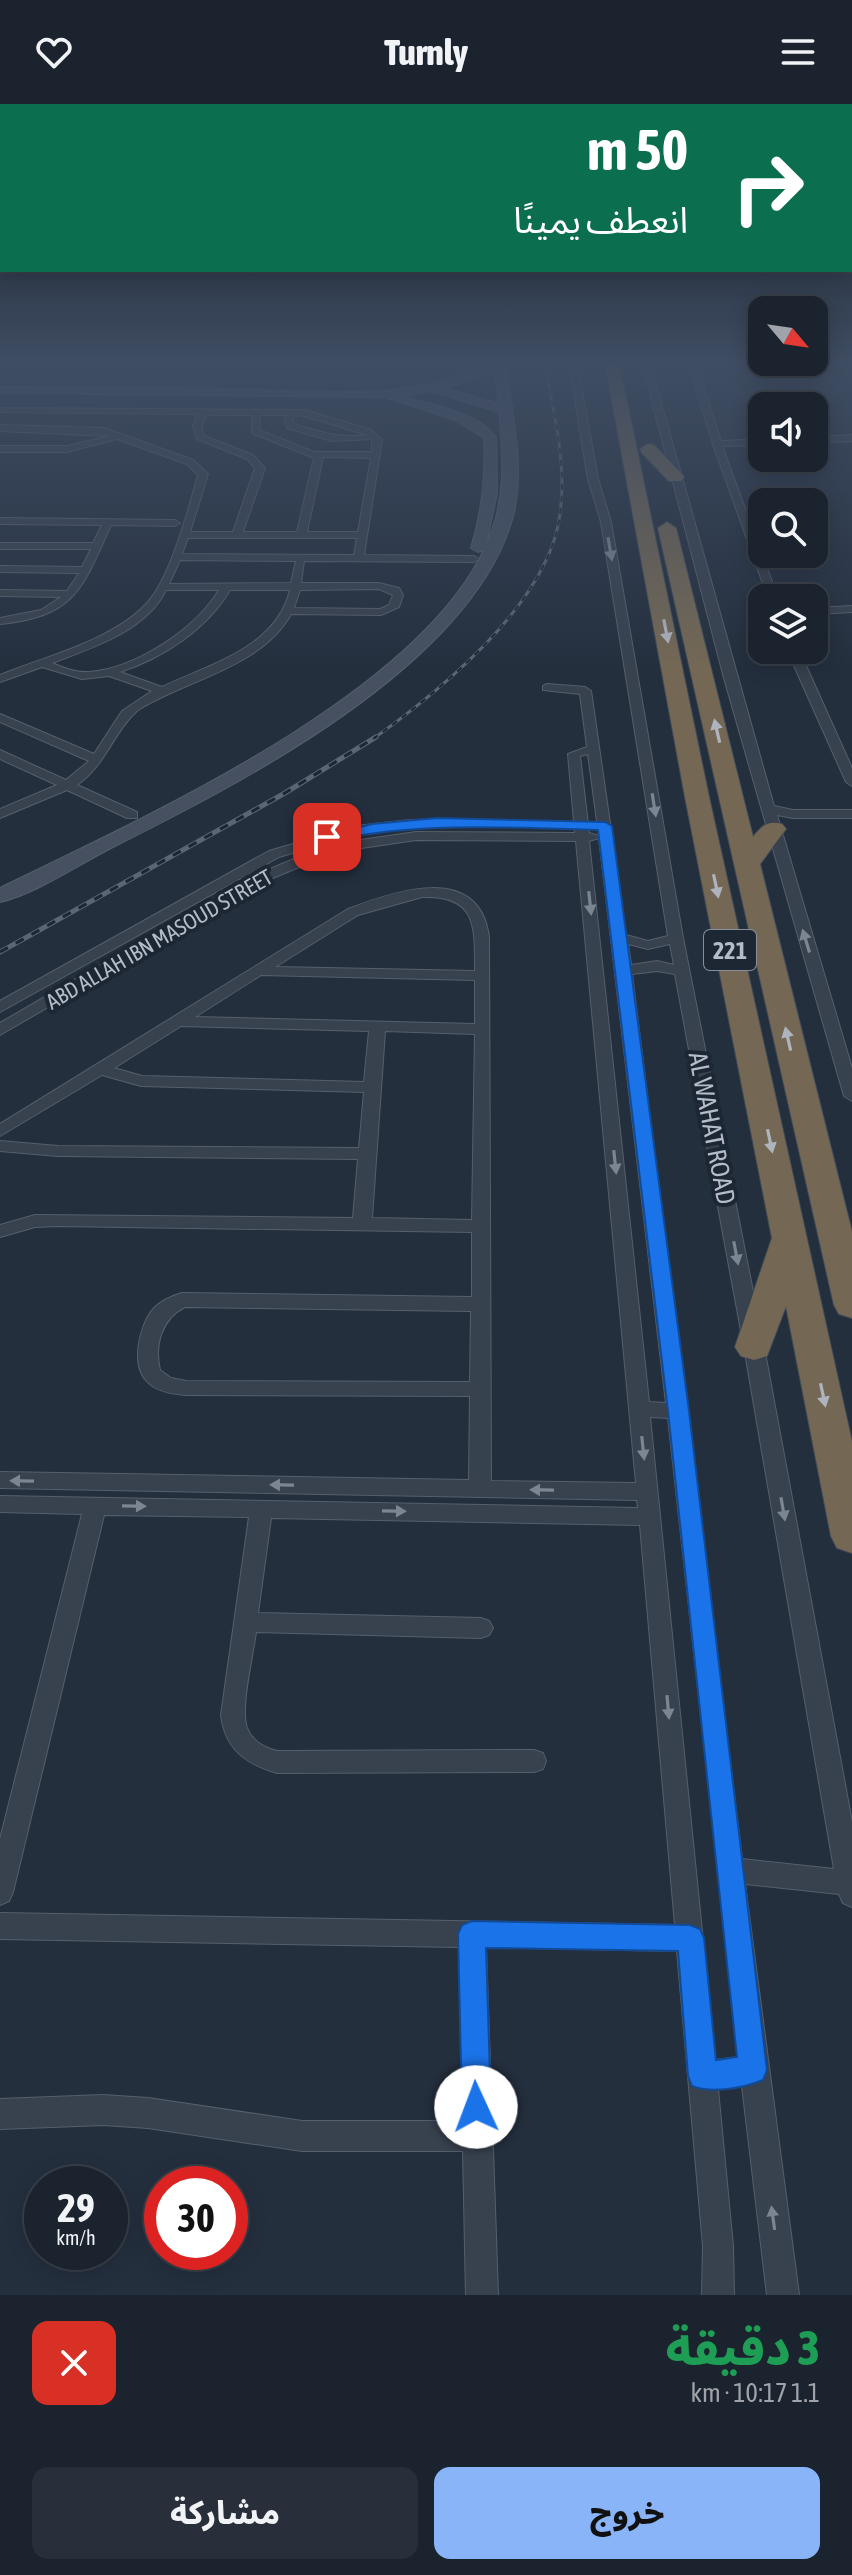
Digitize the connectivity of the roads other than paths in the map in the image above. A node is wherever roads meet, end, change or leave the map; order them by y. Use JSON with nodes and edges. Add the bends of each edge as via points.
{"nodes":[{"id":1,"x":196,"y":465,"type":"edge"},
{"id":2,"x":257,"y":465,"type":"edge"},
{"id":3,"x":318,"y":465,"type":"edge"},
{"id":4,"x":373,"y":465,"type":"edge"},
{"id":5,"x":495,"y":465,"type":"edge"},
{"id":6,"x":503,"y":465,"type":"edge"},
{"id":7,"x":591,"y":465,"type":"edge"},
{"id":8,"x":632,"y":465,"type":"edge"},
{"id":9,"x":652,"y":465,"type":"edge"},
{"id":10,"x":664,"y":465,"type":"edge"},
{"id":11,"x":672,"y":465,"type":"edge"},
{"id":12,"x":729,"y":465,"type":"edge"},
{"id":13,"x":731,"y":465,"type":"edge"},
{"id":14,"x":675,"y":477,"type":"junction"},
{"id":15,"x":190,"y":499,"type":"junction"},
{"id":16,"x":748,"y":504,"type":"edge"},
{"id":17,"x":0,"y":521,"type":"edge"},
{"id":18,"x":108,"y":522,"type":"junction"},
{"id":19,"x":175,"y":523,"type":"junction"},
{"id":20,"x":182,"y":535,"type":"junction"},
{"id":21,"x":237,"y":535,"type":"junction"},
{"id":22,"x":301,"y":535,"type":"junction"},
{"id":23,"x":363,"y":535,"type":"junction"},
{"id":24,"x":0,"y":546,"type":"edge"},
{"id":25,"x":96,"y":546,"type":"junction"},
{"id":26,"x":359,"y":558,"type":"junction"},
{"id":27,"x":473,"y":561,"type":"junction"},
{"id":28,"x":300,"y":562,"type":"junction"},
{"id":29,"x":169,"y":565,"type":"junction"},
{"id":30,"x":0,"y":569,"type":"edge"},
{"id":31,"x":29,"y":569,"type":"junction"},
{"id":32,"x":84,"y":570,"type":"junction"},
{"id":33,"x":780,"y":578,"type":"dead end"},
{"id":34,"x":768,"y":584,"type":"edge"},
{"id":35,"x":782,"y":584,"type":"edge"},
{"id":36,"x":295,"y":586,"type":"junction"},
{"id":37,"x":164,"y":587,"type":"junction"},
{"id":38,"x":226,"y":587,"type":"junction"},
{"id":39,"x":0,"y":593,"type":"edge"},
{"id":40,"x":14,"y":593,"type":"junction"},
{"id":41,"x":72,"y":594,"type":"junction"},
{"id":42,"x":288,"y":611,"type":"junction"},
{"id":43,"x":852,"y":612,"type":"edge"},
{"id":44,"x":828,"y":613,"type":"edge"},
{"id":45,"x":0,"y":621,"type":"edge"},
{"id":46,"x":39,"y":662,"type":"junction"},
{"id":47,"x":799,"y":664,"type":"edge"},
{"id":48,"x":811,"y":664,"type":"edge"},
{"id":49,"x":106,"y":671,"type":"junction"},
{"id":50,"x":1,"y":672,"type":"edge"},
{"id":51,"x":547,"y":688,"type":"dead end"},
{"id":52,"x":163,"y":691,"type":"junction"},
{"id":53,"x":0,"y":718,"type":"edge"},
{"id":54,"x":594,"y":749,"type":"junction"},
{"id":55,"x":852,"y":752,"type":"edge"},
{"id":56,"x":3,"y":758,"type":"edge"},
{"id":57,"x":97,"y":760,"type":"junction"},
{"id":58,"x":850,"y":775,"type":"edge"},
{"id":59,"x":66,"y":784,"type":"junction"},
{"id":60,"x":200,"y":786,"type":"junction"},
{"id":61,"x":0,"y":814,"type":"edge"},
{"id":62,"x":852,"y":814,"type":"edge"},
{"id":63,"x":132,"y":815,"type":"junction"},
{"id":64,"x":770,"y":819,"type":"junction"},
{"id":65,"x":852,"y":823,"type":"edge"},
{"id":66,"x":594,"y":831,"type":"junction"},
{"id":67,"x":747,"y":863,"type":"junction"},
{"id":68,"x":0,"y":880,"type":"edge"},
{"id":69,"x":0,"y":896,"type":"edge"},
{"id":70,"x":617,"y":937,"type":"junction"},
{"id":71,"x":676,"y":938,"type":"junction"},
{"id":72,"x":261,"y":971,"type":"junction"},
{"id":73,"x":623,"y":971,"type":"junction"},
{"id":74,"x":683,"y":971,"type":"junction"},
{"id":75,"x":483,"y":976,"type":"junction"},
{"id":76,"x":0,"y":1007,"type":"edge"},
{"id":77,"x":178,"y":1021,"type":"junction"},
{"id":78,"x":377,"y":1026,"type":"junction"},
{"id":79,"x":482,"y":1029,"type":"junction"},
{"id":80,"x":0,"y":1030,"type":"edge"},
{"id":81,"x":101,"y":1069,"type":"junction"},
{"id":82,"x":373,"y":1087,"type":"junction"},
{"id":83,"x":852,"y":1096,"type":"edge"},
{"id":84,"x":0,"y":1131,"type":"edge"},
{"id":85,"x":0,"y":1146,"type":"edge"},
{"id":86,"x":368,"y":1154,"type":"junction"},
{"id":87,"x":839,"y":1203,"type":"edge"},
{"id":88,"x":362,"y":1224,"type":"junction"},
{"id":89,"x":481,"y":1226,"type":"junction"},
{"id":90,"x":0,"y":1231,"type":"edge"},
{"id":91,"x":791,"y":1235,"type":"junction"},
{"id":92,"x":481,"y":1304,"type":"junction"},
{"id":93,"x":852,"y":1305,"type":"edge"},
{"id":94,"x":754,"y":1347,"type":"junction"},
{"id":95,"x":481,"y":1389,"type":"junction"},
{"id":96,"x":639,"y":1409,"type":"junction"},
{"id":97,"x":678,"y":1411,"type":"junction"},
{"id":98,"x":0,"y":1480,"type":"edge"},
{"id":99,"x":480,"y":1488,"type":"junction"},
{"id":100,"x":648,"y":1492,"type":"junction"},
{"id":101,"x":0,"y":1504,"type":"edge"},
{"id":102,"x":95,"y":1506,"type":"junction"},
{"id":103,"x":261,"y":1508,"type":"junction"},
{"id":104,"x":650,"y":1517,"type":"junction"},
{"id":105,"x":852,"y":1536,"type":"edge"},
{"id":106,"x":245,"y":1622,"type":"junction"},
{"id":107,"x":481,"y":1628,"type":"dead end"},
{"id":108,"x":534,"y":1761,"type":"dead end"},
{"id":109,"x":731,"y":1870,"type":"junction"},
{"id":110,"x":851,"y":1888,"type":"edge"},
{"id":111,"x":0,"y":1892,"type":"edge"},
{"id":112,"x":0,"y":1926,"type":"edge"},
{"id":113,"x":472,"y":1934,"type":"junction"},
{"id":114,"x":690,"y":1938,"type":"junction"},
{"id":115,"x":753,"y":2070,"type":"junction"},
{"id":116,"x":703,"y":2076,"type":"junction"},
{"id":117,"x":0,"y":2114,"type":"edge"},
{"id":118,"x":477,"y":2136,"type":"junction"},
{"id":119,"x":482,"y":2295,"type":"edge"},
{"id":120,"x":718,"y":2295,"type":"edge"},
{"id":121,"x":783,"y":2295,"type":"edge"}],
"edges":[{"from":1,"to":15,"type":"street","via":[[203,471]]},
{"from":2,"to":21,"type":"street"},
{"from":3,"to":22,"type":"street"},
{"from":4,"to":23,"type":"street"},
{"from":5,"to":27,"type":"street","via":[[487,521]]},
{"from":6,"to":60,"type":"street","via":[[509,497],[506,519],[482,573],[452,612],[382,677],[274,752]]},
{"from":7,"to":71,"type":"street","name":"AL WAHAT ROAD","number":"221","one_way":true,"via":[[606,522]]},
{"from":8,"to":91,"type":"highway","name":"AL WAHAT ROAD","number":"221","one_way":true},
{"from":67,"to":9,"type":"highway","number":"221","one_way":true},
{"from":10,"to":14,"type":"highway"},
{"from":11,"to":14,"type":"street"},
{"from":12,"to":34,"type":"street"},
{"from":13,"to":16,"type":"street"},
{"from":14,"to":64,"type":"street"},
{"from":15,"to":19,"type":"street"},
{"from":15,"to":20,"type":"street"},
{"from":17,"to":18,"type":"street"},
{"from":18,"to":19,"type":"street"},
{"from":18,"to":25,"type":"street"},
{"from":19,"to":29,"type":"street"},
{"from":20,"to":21,"type":"street"},
{"from":20,"to":29,"type":"street"},
{"from":21,"to":22,"type":"street"},
{"from":22,"to":23,"type":"street"},
{"from":23,"to":26,"type":"street"},
{"from":24,"to":25,"type":"street"},
{"from":25,"to":32,"type":"street"},
{"from":26,"to":27,"type":"street"},
{"from":26,"to":29,"type":"street"},
{"from":27,"to":28,"type":"street"},
{"from":27,"to":60,"type":"street","via":[[437,610],[373,666]]},
{"from":28,"to":29,"type":"street"},
{"from":28,"to":36,"type":"street"},
{"from":29,"to":37,"type":"street"},
{"from":29,"to":50,"type":"street","via":[[128,614]]},
{"from":30,"to":31,"type":"street"},
{"from":31,"to":32,"type":"street"},
{"from":31,"to":40,"type":"street"},
{"from":32,"to":41,"type":"street"},
{"from":33,"to":35,"type":"street"},
{"from":36,"to":38,"type":"street"},
{"from":36,"to":42,"type":"street"},
{"from":36,"to":42,"type":"street","via":[[379,586],[398,595],[394,607],[381,612]]},
{"from":37,"to":38,"type":"street"},
{"from":37,"to":46,"type":"street","via":[[152,605],[122,626]]},
{"from":38,"to":49,"type":"street","via":[[217,606],[189,631]]},
{"from":39,"to":40,"type":"street"},
{"from":40,"to":41,"type":"street"},
{"from":41,"to":45,"type":"street","via":[[48,613]]},
{"from":42,"to":52,"type":"street","via":[[247,650]]},
{"from":43,"to":44,"type":"street"},
{"from":46,"to":49,"type":"street","via":[[83,676]]},
{"from":46,"to":50,"type":"street"},
{"from":47,"to":58,"type":"street"},
{"from":48,"to":55,"type":"street"},
{"from":49,"to":52,"type":"street"},
{"from":51,"to":54,"type":"street","via":[[585,691]]},
{"from":52,"to":57,"type":"street","via":[[124,715]]},
{"from":53,"to":57,"type":"street"},
{"from":54,"to":66,"type":"street"},
{"from":54,"to":66,"type":"street","via":[[574,754]]},
{"from":56,"to":59,"type":"street"},
{"from":57,"to":59,"type":"street"},
{"from":59,"to":61,"type":"street"},
{"from":59,"to":63,"type":"street"},
{"from":60,"to":63,"type":"street"},
{"from":60,"to":69,"type":"street"},
{"from":62,"to":64,"type":"street"},
{"from":63,"to":68,"type":"street"},
{"from":64,"to":65,"type":"street"},
{"from":64,"to":67,"type":"highway"},
{"from":83,"to":64,"type":"street","one_way":true},
{"from":66,"to":70,"type":"street"},
{"from":66,"to":76,"type":"street","name":"ABD ALLAH IBN MASOUD STREET","via":[[437,822],[311,841],[249,866]]},
{"from":66,"to":80,"type":"street","name":"ABD ALLAH IBN MASOUD STREET","via":[[416,836],[316,855],[258,879]]},
{"from":66,"to":96,"type":"street","one_way":true},
{"from":87,"to":67,"type":"highway","number":"221","one_way":true},
{"from":70,"to":71,"type":"street","via":[[648,945]]},
{"from":70,"to":73,"type":"street"},
{"from":71,"to":74,"type":"street","name":"AL WAHAT ROAD","number":"221"},
{"from":72,"to":75,"type":"street"},
{"from":72,"to":75,"type":"street","via":[[353,912],[427,892],[470,904],[477,916]]},
{"from":72,"to":77,"type":"street"},
{"from":73,"to":74,"type":"street","via":[[648,966]]},
{"from":73,"to":97,"type":"street"},
{"from":74,"to":94,"type":"street","name":"AL WAHAT ROAD","number":"221","one_way":true},
{"from":75,"to":79,"type":"street"},
{"from":77,"to":78,"type":"street"},
{"from":77,"to":81,"type":"street"},
{"from":78,"to":79,"type":"street"},
{"from":78,"to":82,"type":"street"},
{"from":79,"to":89,"type":"street"},
{"from":81,"to":82,"type":"street","via":[[141,1081]]},
{"from":81,"to":84,"type":"street"},
{"from":82,"to":86,"type":"street"},
{"from":85,"to":86,"type":"street"},
{"from":86,"to":88,"type":"street"},
{"from":87,"to":93,"type":"highway","number":"221"},
{"from":88,"to":89,"type":"street"},
{"from":88,"to":90,"type":"street","via":[[57,1220]]},
{"from":89,"to":92,"type":"street"},
{"from":91,"to":94,"type":"highway"},
{"from":91,"to":105,"type":"highway","name":"AL WAHAT ROAD","number":"221","one_way":true},
{"from":92,"to":95,"type":"street"},
{"from":92,"to":95,"type":"street","via":[[182,1300],[156,1318],[146,1363],[152,1376],[166,1385],[186,1388]]},
{"from":94,"to":110,"type":"street","name":"AL WAHAT ROAD","number":"221","one_way":true},
{"from":95,"to":99,"type":"street"},
{"from":96,"to":97,"type":"street"},
{"from":96,"to":100,"type":"street","one_way":true},
{"from":97,"to":109,"type":"street"},
{"from":99,"to":98,"type":"street","one_way":true},
{"from":100,"to":99,"type":"street","one_way":true},
{"from":100,"to":104,"type":"street"},
{"from":101,"to":102,"type":"street"},
{"from":102,"to":103,"type":"street","one_way":true},
{"from":102,"to":111,"type":"street"},
{"from":103,"to":104,"type":"street","one_way":true},
{"from":103,"to":106,"type":"street"},
{"from":104,"to":114,"type":"street","one_way":true},
{"from":106,"to":107,"type":"street"},
{"from":106,"to":108,"type":"street","via":[[233,1726],[244,1746],[264,1759]]},
{"from":109,"to":110,"type":"street"},
{"from":109,"to":115,"type":"street"},
{"from":112,"to":113,"type":"street"},
{"from":113,"to":114,"type":"street"},
{"from":113,"to":118,"type":"street"},
{"from":114,"to":116,"type":"street"},
{"from":115,"to":116,"type":"street"},
{"from":121,"to":115,"type":"street","one_way":true},
{"from":116,"to":120,"type":"street"},
{"from":117,"to":118,"type":"street","via":[[103,2110],[302,2136]]},
{"from":118,"to":119,"type":"street"}]}
